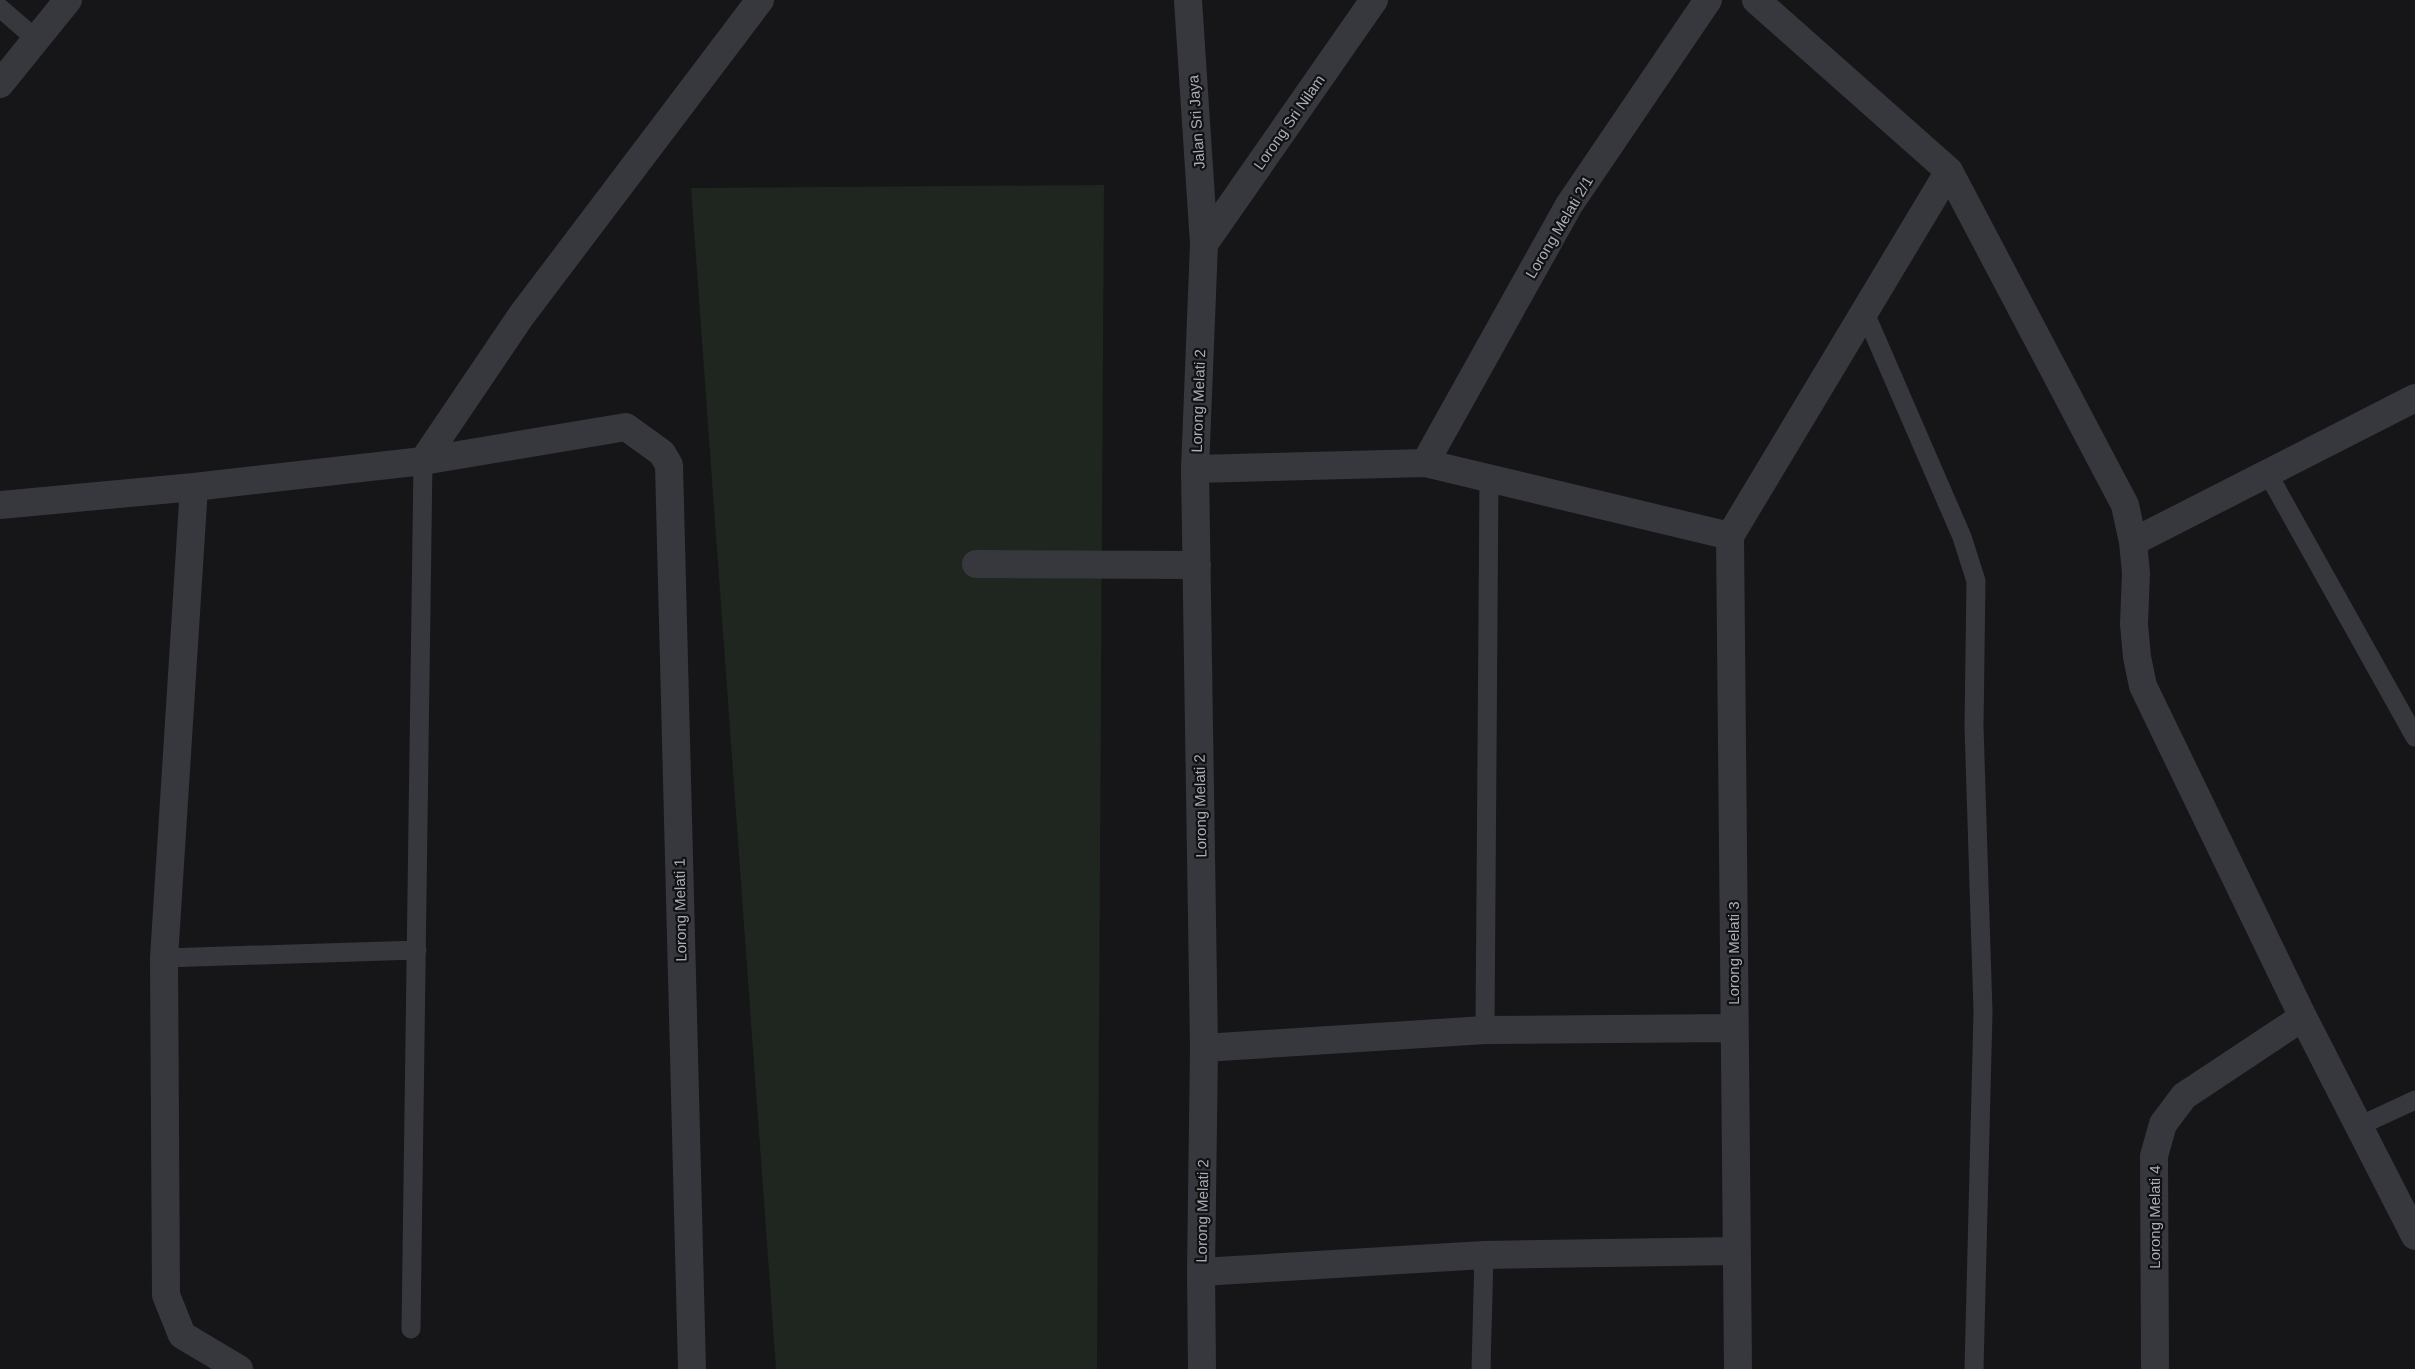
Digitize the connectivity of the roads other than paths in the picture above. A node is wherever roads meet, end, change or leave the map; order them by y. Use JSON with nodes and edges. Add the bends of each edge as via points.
{"nodes":[{"id":1,"x":68,"y":0,"type":"edge"},
{"id":2,"x":760,"y":0,"type":"edge"},
{"id":3,"x":1188,"y":0,"type":"edge"},
{"id":4,"x":1374,"y":0,"type":"edge"},
{"id":5,"x":1708,"y":0,"type":"edge"},
{"id":6,"x":1756,"y":0,"type":"edge"},
{"id":7,"x":0,"y":8,"type":"edge"},
{"id":8,"x":36,"y":39,"type":"junction"},
{"id":9,"x":0,"y":84,"type":"edge"},
{"id":10,"x":1949,"y":171,"type":"junction"},
{"id":11,"x":1204,"y":244,"type":"junction"},
{"id":12,"x":1865,"y":313,"type":"junction"},
{"id":13,"x":2415,"y":398,"type":"edge"},
{"id":14,"x":423,"y":461,"type":"junction"},
{"id":15,"x":1425,"y":463,"type":"junction"},
{"id":16,"x":1195,"y":469,"type":"junction"},
{"id":17,"x":2268,"y":474,"type":"junction"},
{"id":18,"x":1489,"y":478,"type":"junction"},
{"id":19,"x":194,"y":486,"type":"junction"},
{"id":20,"x":0,"y":505,"type":"edge"},
{"id":21,"x":1730,"y":536,"type":"junction"},
{"id":22,"x":2134,"y":542,"type":"junction"},
{"id":23,"x":976,"y":564,"type":"dead end"},
{"id":24,"x":1196,"y":566,"type":"junction"},
{"id":25,"x":2415,"y":737,"type":"edge"},
{"id":26,"x":418,"y":950,"type":"junction"},
{"id":27,"x":164,"y":958,"type":"junction"},
{"id":28,"x":2304,"y":1017,"type":"junction"},
{"id":29,"x":1734,"y":1028,"type":"junction"},
{"id":30,"x":1485,"y":1030,"type":"junction"},
{"id":31,"x":1204,"y":1048,"type":"junction"},
{"id":32,"x":2415,"y":1100,"type":"edge"},
{"id":33,"x":2359,"y":1126,"type":"junction"},
{"id":34,"x":2415,"y":1236,"type":"edge"},
{"id":35,"x":1736,"y":1251,"type":"junction"},
{"id":36,"x":1484,"y":1255,"type":"junction"},
{"id":37,"x":1201,"y":1272,"type":"junction"},
{"id":38,"x":410,"y":1329,"type":"dead end"},
{"id":39,"x":239,"y":1369,"type":"edge"},
{"id":40,"x":692,"y":1369,"type":"edge"},
{"id":41,"x":1202,"y":1369,"type":"edge"},
{"id":42,"x":1481,"y":1369,"type":"edge"},
{"id":43,"x":1738,"y":1369,"type":"edge"},
{"id":44,"x":1974,"y":1369,"type":"edge"},
{"id":45,"x":2155,"y":1369,"type":"edge"}],
"edges":[{"from":1,"to":8,"type":"street"},
{"from":2,"to":14,"type":"street","via":[[521,316]]},
{"from":3,"to":11,"type":"street","name":"Jalan Sri Jaya"},
{"from":4,"to":11,"type":"street","name":"Lorong Sri Nilam"},
{"from":5,"to":15,"type":"street","name":"Lorong Melati 2/1","via":[[1569,205]]},
{"from":6,"to":10,"type":"street"},
{"from":7,"to":8,"type":"lane"},
{"from":8,"to":9,"type":"street"},
{"from":10,"to":12,"type":"street"},
{"from":10,"to":22,"type":"street","via":[[2125,505]]},
{"from":11,"to":16,"type":"street","name":"Lorong Melati 2"},
{"from":12,"to":21,"type":"street"},
{"from":12,"to":44,"type":"lane","via":[[1962,536],[1976,581],[1974,726],[1983,1012]]},
{"from":13,"to":17,"type":"street"},
{"from":14,"to":19,"type":"street"},
{"from":14,"to":26,"type":"lane"},
{"from":14,"to":40,"type":"street","name":"Lorong Melati 1","via":[[626,427],[662,453],[669,465]]},
{"from":15,"to":16,"type":"street"},
{"from":15,"to":18,"type":"street"},
{"from":16,"to":24,"type":"street","name":"Lorong Melati 2"},
{"from":17,"to":22,"type":"street"},
{"from":17,"to":25,"type":"lane"},
{"from":18,"to":21,"type":"street"},
{"from":18,"to":30,"type":"lane"},
{"from":19,"to":20,"type":"street"},
{"from":19,"to":27,"type":"street"},
{"from":21,"to":29,"type":"street","name":"Lorong Melati 3"},
{"from":22,"to":28,"type":"street","via":[[2134,624],[2143,686]]},
{"from":23,"to":24,"type":"street"},
{"from":24,"to":31,"type":"street","name":"Lorong Melati 2"},
{"from":26,"to":27,"type":"lane"},
{"from":26,"to":38,"type":"lane"},
{"from":27,"to":39,"type":"street","via":[[166,1296],[182,1335]]},
{"from":28,"to":33,"type":"street"},
{"from":28,"to":45,"type":"street","name":"Lorong Melati 4","via":[[2184,1096],[2163,1124],[2154,1156]]},
{"from":29,"to":30,"type":"street"},
{"from":29,"to":35,"type":"street","name":"Lorong Melati 3"},
{"from":30,"to":31,"type":"street"},
{"from":31,"to":37,"type":"street","name":"Lorong Melati 2"},
{"from":32,"to":33,"type":"lane"},
{"from":33,"to":34,"type":"street"},
{"from":35,"to":36,"type":"street"},
{"from":35,"to":43,"type":"street","name":"Lorong Melati 3"},
{"from":36,"to":37,"type":"street"},
{"from":36,"to":42,"type":"lane"},
{"from":37,"to":41,"type":"street","name":"Lorong Melati 2"}]}
